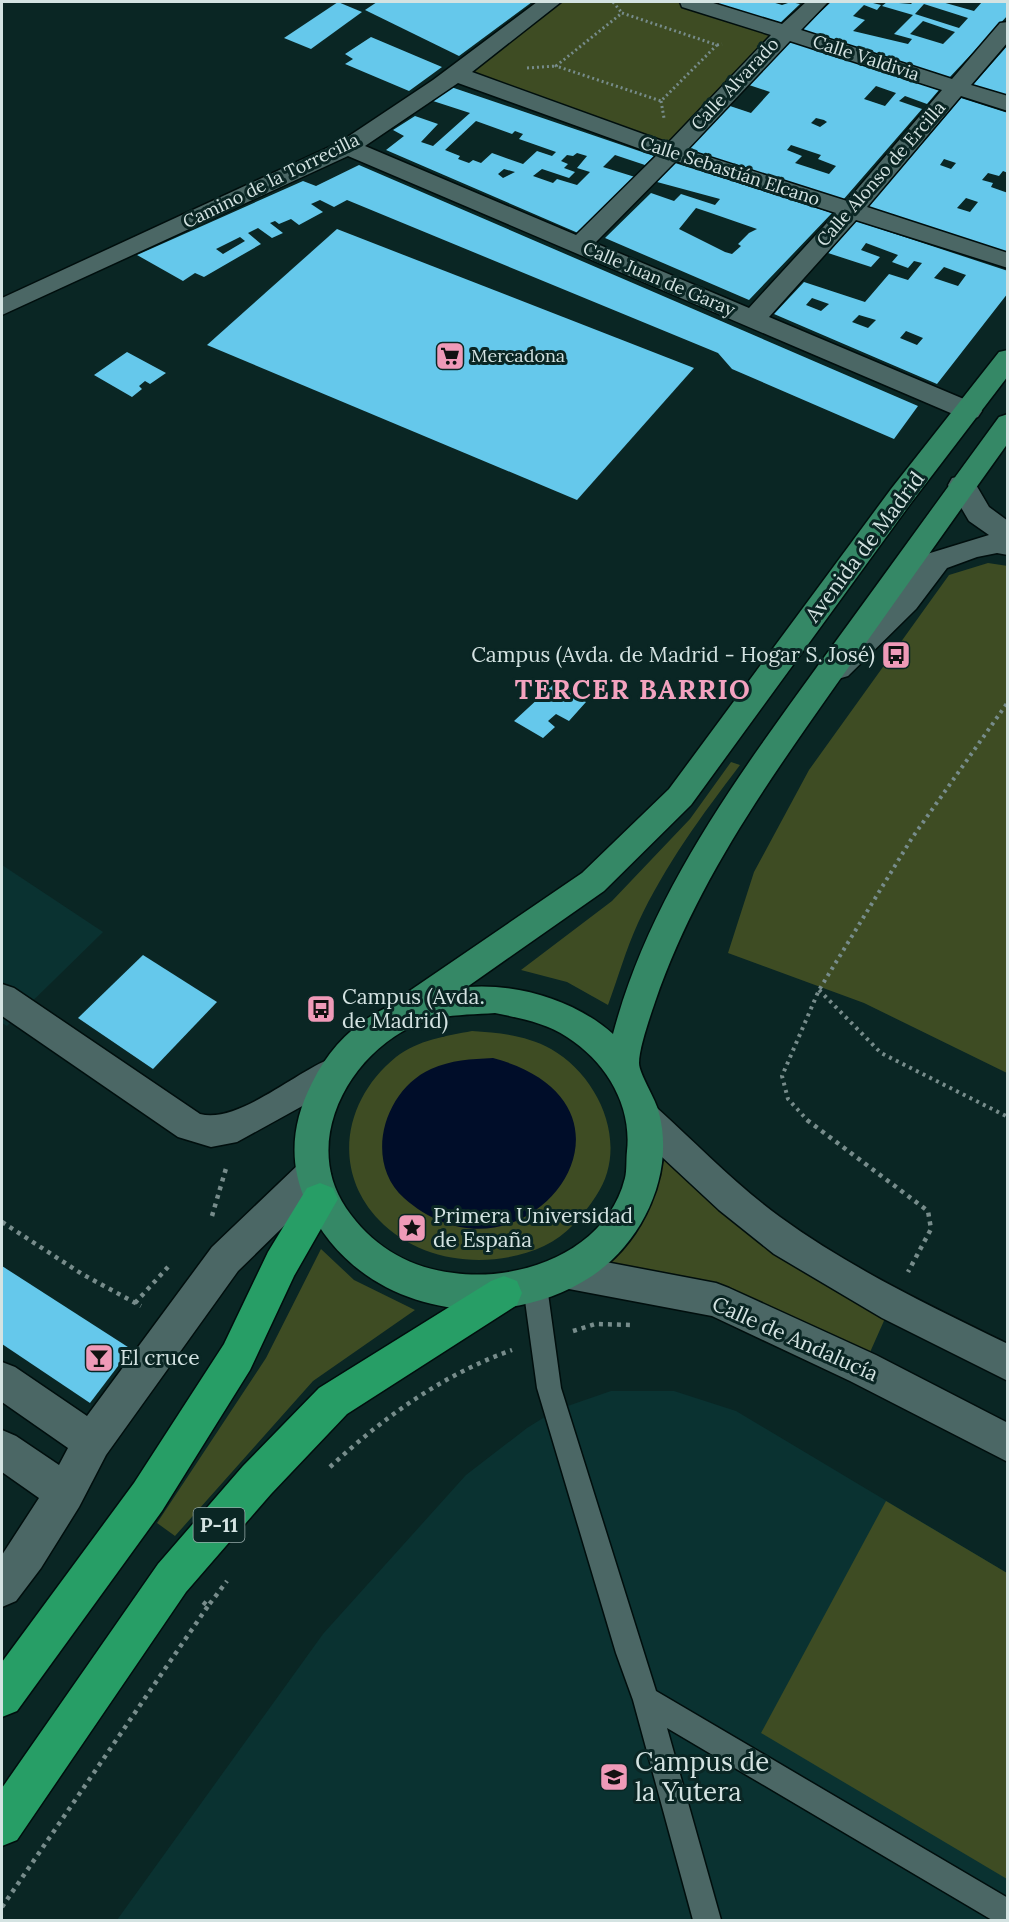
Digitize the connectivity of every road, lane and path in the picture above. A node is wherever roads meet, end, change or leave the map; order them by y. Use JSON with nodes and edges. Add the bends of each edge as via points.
{"nodes":[{"id":1,"x":550,"y":2,"type":"edge"},
{"id":2,"x":613,"y":2,"type":"edge"},
{"id":3,"x":690,"y":2,"type":"edge"},
{"id":4,"x":818,"y":2,"type":"edge"},
{"id":5,"x":622,"y":13,"type":"junction"},
{"id":6,"x":1008,"y":28,"type":"edge"},
{"id":7,"x":784,"y":32,"type":"junction"},
{"id":8,"x":717,"y":45,"type":"junction"},
{"id":9,"x":455,"y":74,"type":"junction"},
{"id":10,"x":957,"y":88,"type":"junction"},
{"id":11,"x":1008,"y":104,"type":"edge"},
{"id":12,"x":348,"y":147,"type":"junction"},
{"id":13,"x":671,"y":152,"type":"junction"},
{"id":14,"x":851,"y":212,"type":"junction"},
{"id":15,"x":579,"y":245,"type":"junction"},
{"id":16,"x":1008,"y":261,"type":"edge"},
{"id":17,"x":2,"y":307,"type":"edge"},
{"id":18,"x":753,"y":319,"type":"junction"},
{"id":19,"x":1008,"y":358,"type":"edge"},
{"id":20,"x":969,"y":411,"type":"junction"},
{"id":21,"x":1008,"y":423,"type":"edge"},
{"id":22,"x":962,"y":485,"type":"junction"},
{"id":23,"x":1008,"y":535,"type":"edge"},
{"id":24,"x":1008,"y":545,"type":"edge"},
{"id":25,"x":824,"y":682,"type":"junction"},
{"id":26,"x":1008,"y":702,"type":"edge"},
{"id":27,"x":819,"y":990,"type":"junction"},
{"id":28,"x":2,"y":998,"type":"edge"},
{"id":29,"x":398,"y":1017,"type":"junction"},
{"id":30,"x":621,"y":1066,"type":"junction"},
{"id":31,"x":332,"y":1073,"type":"junction"},
{"id":32,"x":1008,"y":1117,"type":"edge"},
{"id":33,"x":645,"y":1119,"type":"junction"},
{"id":34,"x":237,"y":1127,"type":"junction"},
{"id":35,"x":317,"y":1186,"type":"junction"},
{"id":36,"x":212,"y":1217,"type":"dead end"},
{"id":37,"x":2,"y":1222,"type":"edge"},
{"id":38,"x":173,"y":1260,"type":"dead end"},
{"id":39,"x":569,"y":1272,"type":"junction"},
{"id":40,"x":520,"y":1289,"type":"junction"},
{"id":41,"x":135,"y":1303,"type":"junction"},
{"id":42,"x":891,"y":1305,"type":"junction"},
{"id":43,"x":638,"y":1325,"type":"dead end"},
{"id":44,"x":178,"y":1326,"type":"junction"},
{"id":45,"x":541,"y":1341,"type":"junction"},
{"id":46,"x":1008,"y":1363,"type":"edge"},
{"id":47,"x":2,"y":1380,"type":"edge"},
{"id":48,"x":92,"y":1442,"type":"junction"},
{"id":49,"x":1008,"y":1444,"type":"edge"},
{"id":50,"x":2,"y":1449,"type":"edge"},
{"id":51,"x":321,"y":1475,"type":"dead end"},
{"id":52,"x":65,"y":1493,"type":"junction"},
{"id":53,"x":172,"y":1578,"type":"junction"},
{"id":54,"x":229,"y":1579,"type":"dead end"},
{"id":55,"x":2,"y":1587,"type":"edge"},
{"id":56,"x":208,"y":1606,"type":"junction"},
{"id":57,"x":2,"y":1696,"type":"edge"},
{"id":58,"x":646,"y":1700,"type":"junction"},
{"id":59,"x":2,"y":1825,"type":"edge"},
{"id":60,"x":2,"y":1906,"type":"edge"},
{"id":61,"x":1008,"y":1914,"type":"edge"},
{"id":62,"x":707,"y":1920,"type":"edge"}],
"edges":[{"from":1,"to":9,"type":"street","name":"Camino de la Torrecilla"},
{"from":2,"to":5,"type":"path"},
{"from":3,"to":7,"type":"street","name":"Calle Valdivia"},
{"from":4,"to":7,"type":"street","name":"Calle Alvarado"},
{"from":5,"to":8,"type":"path"},
{"from":5,"to":8,"type":"path","via":[[556,66],[661,101]]},
{"from":6,"to":10,"type":"street","name":"Calle Alonso de Ercilla"},
{"from":7,"to":8,"type":"path"},
{"from":7,"to":10,"type":"street","name":"Calle Valdivia"},
{"from":7,"to":13,"type":"street","name":"Calle Alvarado"},
{"from":9,"to":12,"type":"street","name":"Camino de la Torrecilla"},
{"from":9,"to":13,"type":"street","name":"Calle Sebastián Elcano"},
{"from":10,"to":11,"type":"street","name":"Calle Valdivia"},
{"from":10,"to":14,"type":"street","name":"Calle Alonso de Ercilla"},
{"from":12,"to":15,"type":"street","name":"Calle Juan de Garay"},
{"from":12,"to":17,"type":"street","name":"Camino de la Torrecilla"},
{"from":13,"to":14,"type":"street","name":"Calle Sebastián Elcano"},
{"from":13,"to":15,"type":"street","name":"Calle Alvarado"},
{"from":14,"to":16,"type":"street","name":"Calle Sebastián Elcano"},
{"from":14,"to":18,"type":"street","name":"Calle Alonso de Ercilla"},
{"from":15,"to":18,"type":"street","name":"Calle Juan de Garay"},
{"from":18,"to":20,"type":"street","name":"Calle Juan de Garay"},
{"from":19,"to":20,"type":"main road","name":"Avenida de Madrid"},
{"from":20,"to":29,"type":"main road","name":"Avenida de Madrid","via":[[901,496],[680,797],[593,882]]},
{"from":21,"to":22,"type":"main road","name":"Avenida de Madrid"},
{"from":22,"to":23,"type":"street","via":[[980,514]]},
{"from":22,"to":25,"type":"main road","name":"Avenida de Madrid"},
{"from":24,"to":25,"type":"street","via":[[972,548],[937,561],[906,602]]},
{"from":25,"to":30,"type":"main road","name":"Avenida de Madrid","via":[[716,838],[666,931],[637,1005]]},
{"from":26,"to":27,"type":"path","via":[[912,838]]},
{"from":27,"to":32,"type":"path","via":[[881,1053]]},
{"from":27,"to":42,"type":"path","via":[[782,1076],[788,1099],[807,1120],[928,1211],[931,1229]]},
{"from":28,"to":34,"type":"street","via":[[190,1126],[211,1132]]},
{"from":29,"to":30,"type":"main road","via":[[446,1002],[495,999],[540,1009],[588,1033]]},
{"from":29,"to":31,"type":"main road","via":[[361,1041]]},
{"from":30,"to":33,"type":"main road"},
{"from":31,"to":34,"type":"street"},
{"from":31,"to":35,"type":"main road","via":[[317,1104],[310,1139]]},
{"from":33,"to":39,"type":"main road","via":[[647,1162],[634,1204],[608,1242]]},
{"from":33,"to":42,"type":"street","via":[[722,1191],[785,1242]]},
{"from":34,"to":36,"type":"path"},
{"from":35,"to":40,"type":"main road","via":[[342,1233],[373,1262],[412,1283],[458,1294]]},
{"from":35,"to":44,"type":"street","via":[[225,1259]]},
{"from":35,"to":57,"type":"highway","via":[[237,1357],[154,1487]]},
{"from":37,"to":41,"type":"path"},
{"from":38,"to":41,"type":"path"},
{"from":39,"to":40,"type":"main road"},
{"from":39,"to":49,"type":"street","name":"Calle de Andalucía","via":[[716,1300],[863,1368]]},
{"from":40,"to":45,"type":"lane"},
{"from":40,"to":53,"type":"highway","number":"P-11","via":[[333,1401],[257,1480]]},
{"from":41,"to":44,"type":"path"},
{"from":42,"to":46,"type":"street"},
{"from":43,"to":45,"type":"path","via":[[595,1324]]},
{"from":44,"to":48,"type":"street"},
{"from":45,"to":51,"type":"path","via":[[447,1378],[355,1443]]},
{"from":45,"to":58,"type":"lane","via":[[549,1388]]},
{"from":47,"to":48,"type":"street"},
{"from":48,"to":52,"type":"street"},
{"from":50,"to":52,"type":"street"},
{"from":52,"to":55,"type":"street"},
{"from":53,"to":56,"type":"path"},
{"from":53,"to":59,"type":"highway","number":"P-11"},
{"from":54,"to":56,"type":"path"},
{"from":56,"to":60,"type":"path"},
{"from":58,"to":61,"type":"lane"},
{"from":58,"to":62,"type":"lane"}]}
